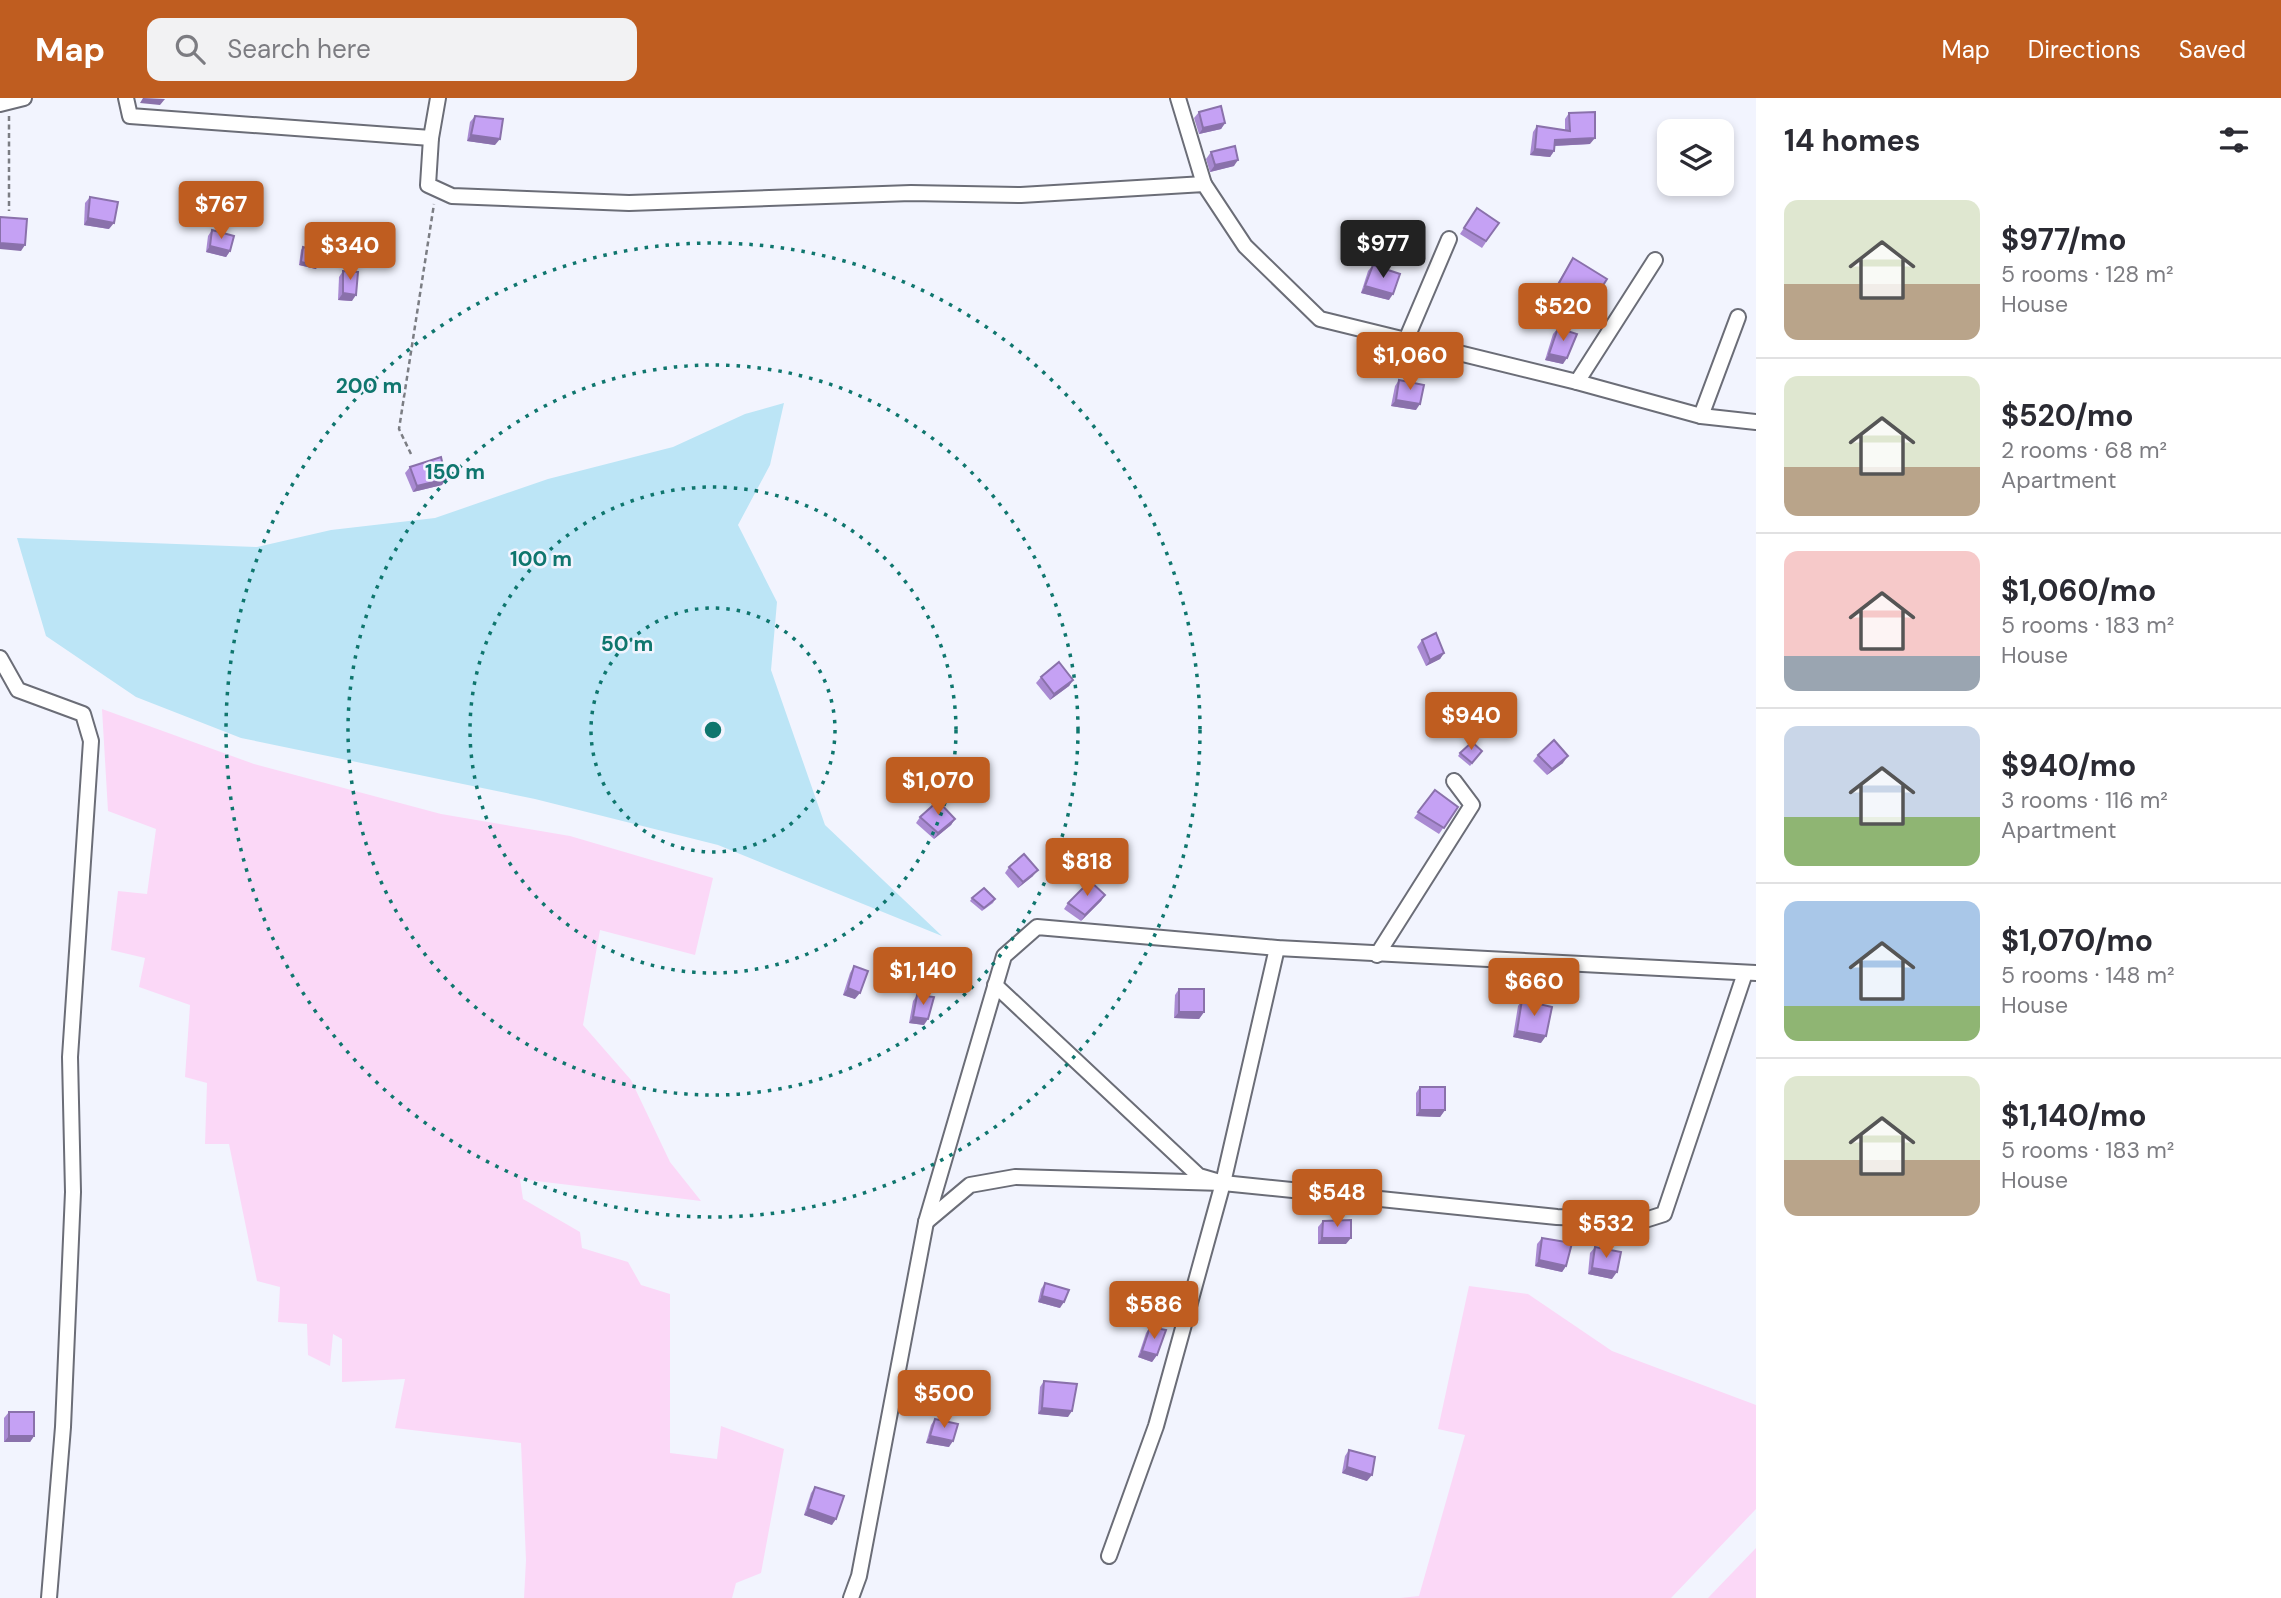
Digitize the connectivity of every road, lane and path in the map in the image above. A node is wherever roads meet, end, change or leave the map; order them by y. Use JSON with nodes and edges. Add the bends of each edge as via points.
{"nodes":[{"id":1,"x":24,"y":98,"type":"edge"},
{"id":2,"x":126,"y":98,"type":"edge"},
{"id":3,"x":438,"y":98,"type":"edge"},
{"id":4,"x":1178,"y":98,"type":"edge"},
{"id":5,"x":4,"y":103,"type":"edge"},
{"id":6,"x":431,"y":138,"type":"junction"},
{"id":7,"x":1204,"y":184,"type":"junction"},
{"id":8,"x":436,"y":189,"type":"junction"},
{"id":9,"x":9,"y":211,"type":"dead end"},
{"id":10,"x":1449,"y":239,"type":"dead end"},
{"id":11,"x":1655,"y":260,"type":"dead end"},
{"id":12,"x":1738,"y":317,"type":"dead end"},
{"id":13,"x":1406,"y":340,"type":"junction"},
{"id":14,"x":1577,"y":382,"type":"junction"},
{"id":15,"x":1701,"y":416,"type":"junction"},
{"id":16,"x":1756,"y":422,"type":"edge"},
{"id":17,"x":411,"y":454,"type":"dead end"},
{"id":18,"x":0,"y":658,"type":"edge"},
{"id":19,"x":1454,"y":781,"type":"dead end"},
{"id":20,"x":1277,"y":948,"type":"junction"},
{"id":21,"x":1377,"y":954,"type":"junction"},
{"id":22,"x":1750,"y":973,"type":"edge"},
{"id":23,"x":995,"y":985,"type":"junction"},
{"id":24,"x":1223,"y":1183,"type":"junction"},
{"id":25,"x":926,"y":1222,"type":"junction"},
{"id":26,"x":1109,"y":1556,"type":"dead end"},
{"id":27,"x":49,"y":1598,"type":"edge"},
{"id":28,"x":851,"y":1598,"type":"edge"}],
"edges":[{"from":1,"to":5,"type":"street"},
{"from":2,"to":6,"type":"street","via":[[130,116]]},
{"from":3,"to":6,"type":"street"},
{"from":4,"to":7,"type":"street"},
{"from":5,"to":9,"type":"path"},
{"from":6,"to":8,"type":"street","via":[[428,185]]},
{"from":7,"to":8,"type":"street","via":[[1021,195],[911,193],[629,203],[452,196]]},
{"from":7,"to":13,"type":"street","via":[[1245,246],[1320,319]]},
{"from":8,"to":17,"type":"path","via":[[399,429]]},
{"from":10,"to":13,"type":"street"},
{"from":11,"to":14,"type":"street"},
{"from":12,"to":15,"type":"street"},
{"from":13,"to":14,"type":"street"},
{"from":14,"to":15,"type":"street"},
{"from":15,"to":16,"type":"street"},
{"from":18,"to":27,"type":"street","via":[[18,690],[83,714],[91,741],[71,1057],[74,1192],[63,1427]]},
{"from":19,"to":21,"type":"street","via":[[1472,805]]},
{"from":20,"to":21,"type":"street"},
{"from":20,"to":23,"type":"street","via":[[1037,927],[1004,956]]},
{"from":20,"to":24,"type":"street"},
{"from":21,"to":22,"type":"street"},
{"from":22,"to":24,"type":"street","via":[[1664,1214],[1645,1220],[1557,1217]]},
{"from":23,"to":24,"type":"street","via":[[1199,1176]]},
{"from":23,"to":25,"type":"street"},
{"from":24,"to":25,"type":"street","via":[[1015,1177],[970,1185]]},
{"from":24,"to":26,"type":"street","via":[[1156,1426]]},
{"from":25,"to":28,"type":"street","via":[[859,1576]]}]}
